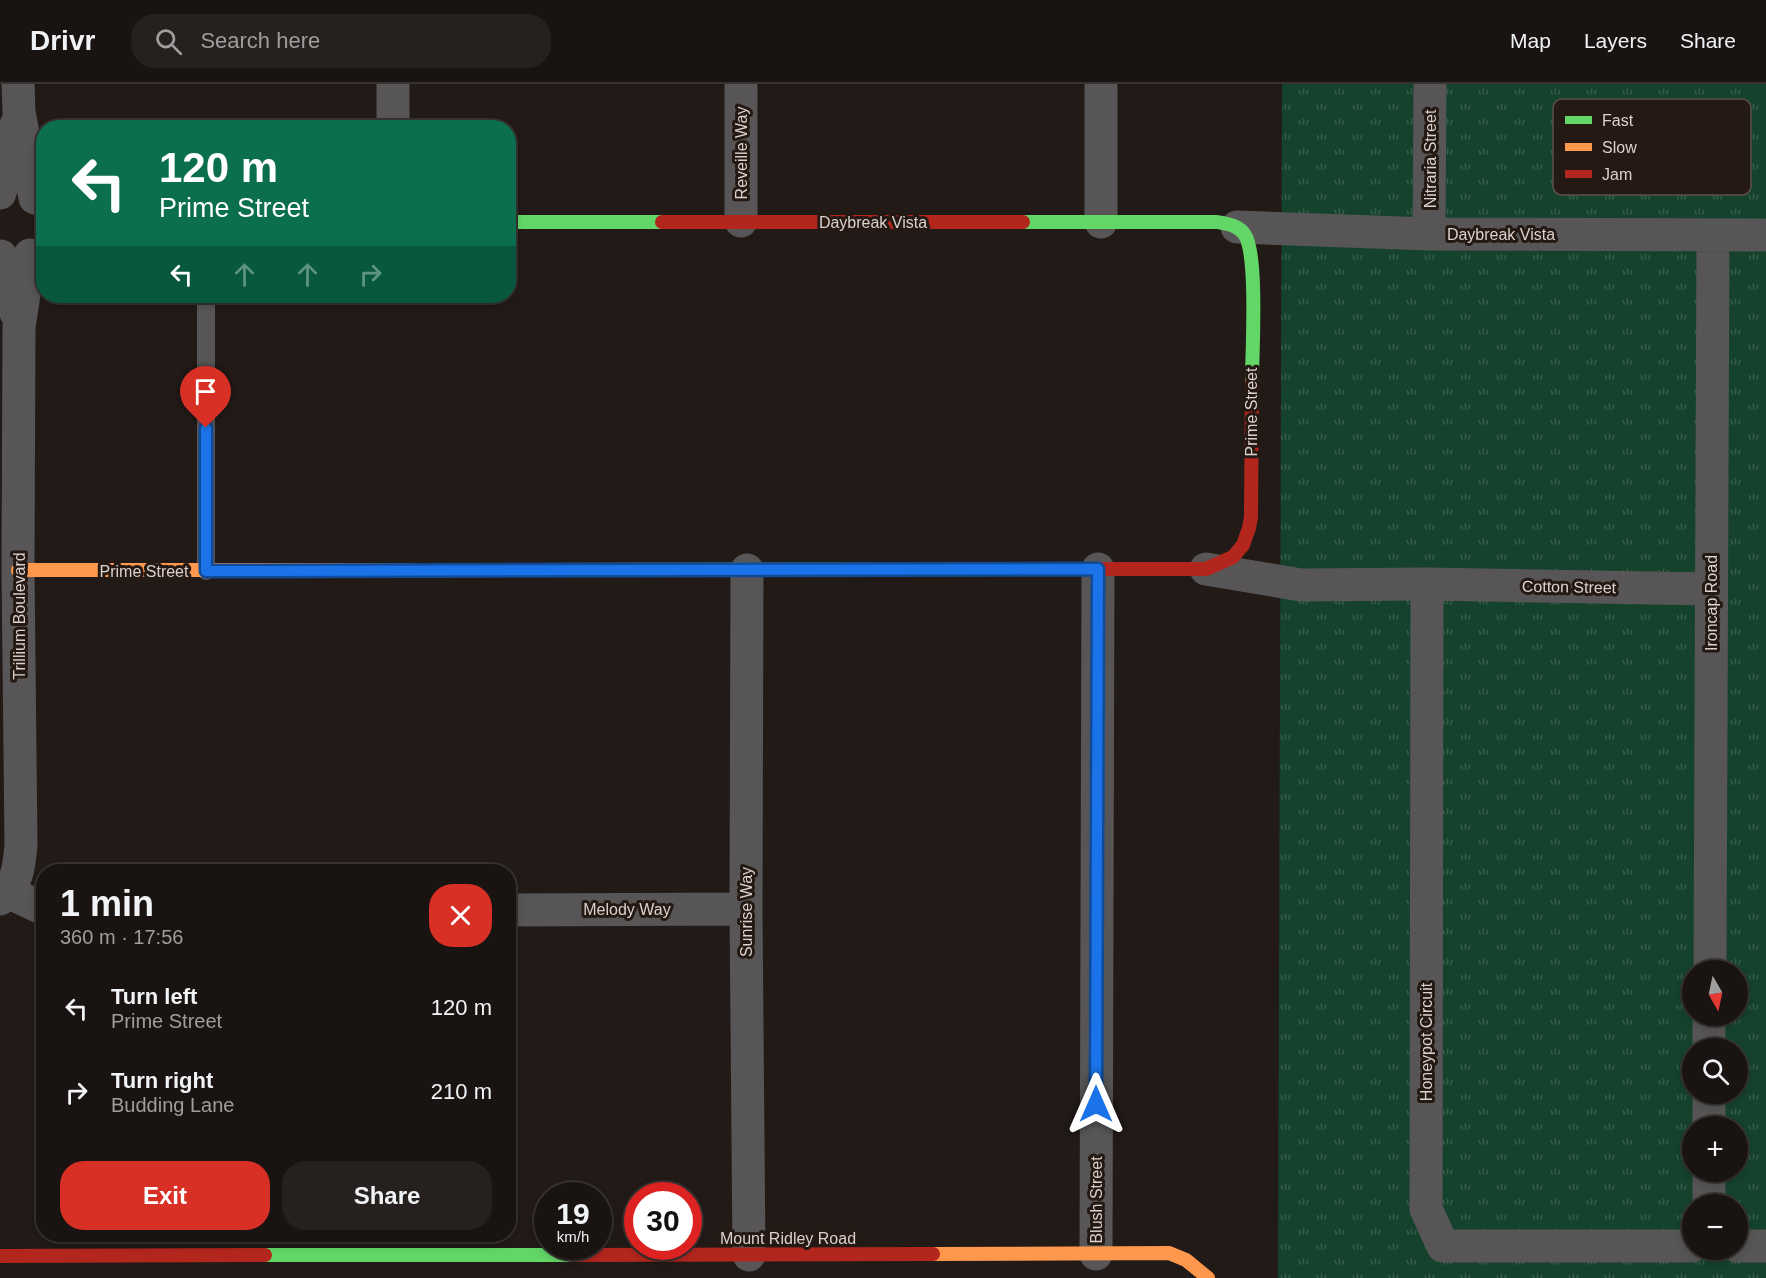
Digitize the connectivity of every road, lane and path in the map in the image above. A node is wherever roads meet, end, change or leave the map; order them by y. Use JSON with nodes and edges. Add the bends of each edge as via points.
{"nodes":[{"id":1,"x":393,"y":84,"type":"edge"},
{"id":2,"x":741,"y":84,"type":"edge"},
{"id":3,"x":1101,"y":84,"type":"edge"},
{"id":4,"x":1430,"y":84,"type":"edge"},
{"id":5,"x":18,"y":98,"type":"edge"},
{"id":6,"x":393,"y":120,"type":"edge"},
{"id":7,"x":36,"y":188,"type":"edge"},
{"id":8,"x":0,"y":194,"type":"edge"},
{"id":9,"x":36,"y":201,"type":"edge"},
{"id":10,"x":741,"y":221,"type":"junction"},
{"id":11,"x":516,"y":222,"type":"edge"},
{"id":12,"x":1101,"y":222,"type":"junction"},
{"id":13,"x":1240,"y":230,"type":"junction"},
{"id":14,"x":1429,"y":234,"type":"junction"},
{"id":15,"x":1713,"y":234,"type":"junction"},
{"id":16,"x":1766,"y":235,"type":"edge"},
{"id":17,"x":19,"y":252,"type":"edge"},
{"id":18,"x":206,"y":303,"type":"edge"},
{"id":19,"x":1098,"y":569,"type":"junction"},
{"id":20,"x":1206,"y":569,"type":"junction"},
{"id":21,"x":18,"y":570,"type":"junction"},
{"id":22,"x":747,"y":570,"type":"junction"},
{"id":23,"x":206,"y":571,"type":"junction"},
{"id":24,"x":1427,"y":584,"type":"junction"},
{"id":25,"x":1711,"y":589,"type":"junction"},
{"id":26,"x":17,"y":890,"type":"edge"},
{"id":27,"x":36,"y":903,"type":"edge"},
{"id":28,"x":746,"y":909,"type":"junction"},
{"id":29,"x":516,"y":910,"type":"edge"},
{"id":30,"x":1710,"y":960,"type":"edge"},
{"id":31,"x":1682,"y":1246,"type":"edge"},
{"id":32,"x":1748,"y":1246,"type":"edge"},
{"id":33,"x":1766,"y":1246,"type":"edge"},
{"id":34,"x":749,"y":1254,"type":"junction"},
{"id":35,"x":1096,"y":1254,"type":"junction"},
{"id":36,"x":0,"y":1256,"type":"edge"},
{"id":37,"x":1208,"y":1278,"type":"edge"}],
"edges":[{"from":1,"to":6,"type":"street"},
{"from":2,"to":10,"type":"street","name":"Reveille Way"},
{"from":3,"to":12,"type":"street"},
{"from":4,"to":14,"type":"street","name":"Nitraria Street"},
{"from":5,"to":7,"type":"street"},
{"from":5,"to":8,"type":"street"},
{"from":8,"to":9,"type":"street","via":[[18,192]]},
{"from":10,"to":11,"type":"street","name":"Daybreak Vista"},
{"from":10,"to":12,"type":"street","name":"Daybreak Vista"},
{"from":12,"to":13,"type":"street","name":"Daybreak Vista","via":[[1217,222],[1232,224]]},
{"from":13,"to":14,"type":"street","name":"Daybreak Vista"},
{"from":13,"to":20,"type":"street","name":"Prime Street","via":[[1249,243],[1251,267],[1251,517],[1248,536],[1240,550],[1230,561]]},
{"from":14,"to":15,"type":"street","name":"Daybreak Vista"},
{"from":15,"to":16,"type":"street","name":"Daybreak Vista"},
{"from":15,"to":25,"type":"street","name":"Ironcap Road"},
{"from":17,"to":21,"type":"street","name":"Trillium Boulevard"},
{"from":18,"to":23,"type":"lane"},
{"from":19,"to":20,"type":"street","name":"Prime Street"},
{"from":19,"to":22,"type":"street","name":"Prime Street"},
{"from":19,"to":35,"type":"street","name":"Blush Street"},
{"from":20,"to":24,"type":"street","name":"Prime Street","via":[[1301,585]]},
{"from":21,"to":23,"type":"street","name":"Prime Street"},
{"from":21,"to":26,"type":"street","name":"Trillium Boulevard","via":[[21,845]]},
{"from":22,"to":23,"type":"street","name":"Prime Street"},
{"from":22,"to":28,"type":"street","name":"Sunrise Way"},
{"from":24,"to":25,"type":"street","name":"Cotton Street"},
{"from":24,"to":31,"type":"street","name":"Honeypot Circuit","via":[[1426,1209],[1443,1246]]},
{"from":25,"to":30,"type":"street","name":"Ironcap Road"},
{"from":26,"to":27,"type":"street"},
{"from":28,"to":29,"type":"street","name":"Melody Way"},
{"from":28,"to":34,"type":"street","name":"Sunrise Way"},
{"from":32,"to":33,"type":"street"},
{"from":34,"to":35,"type":"street","name":"Mount Ridley Road"},
{"from":34,"to":36,"type":"street","name":"Mount Ridley Road"},
{"from":35,"to":37,"type":"street","name":"Mount Ridley Road","via":[[1169,1253],[1186,1260]]}]}
